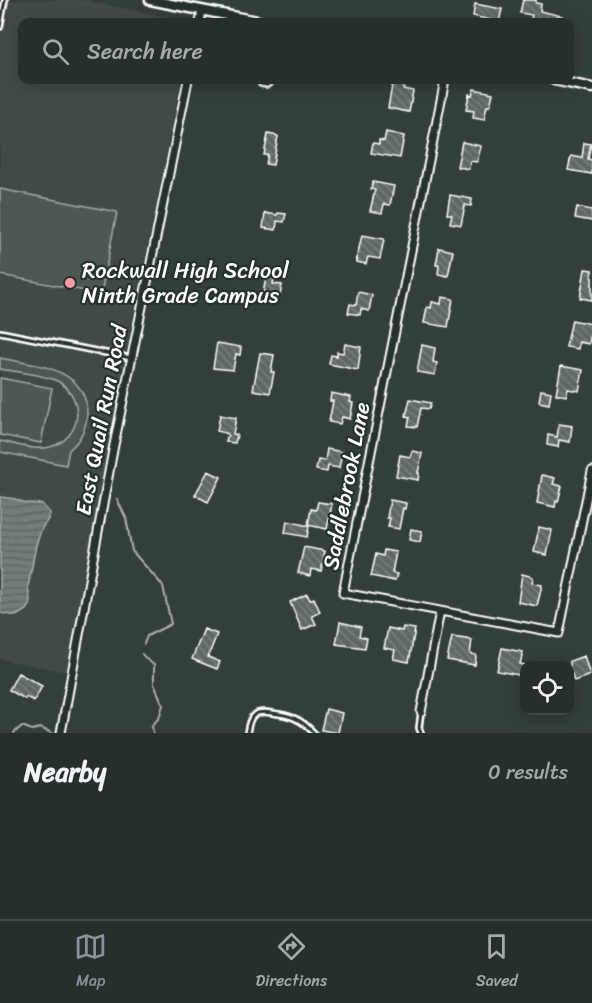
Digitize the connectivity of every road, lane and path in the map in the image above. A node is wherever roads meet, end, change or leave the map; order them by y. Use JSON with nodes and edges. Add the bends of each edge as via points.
{"nodes":[{"id":1,"x":5,"y":0,"type":"edge"},
{"id":2,"x":150,"y":0,"type":"edge"},
{"id":3,"x":202,"y":11,"type":"junction"},
{"id":4,"x":201,"y":18,"type":"edge"},
{"id":5,"x":240,"y":18,"type":"edge"},
{"id":6,"x":0,"y":27,"type":"edge"},
{"id":7,"x":187,"y":84,"type":"edge"},
{"id":8,"x":444,"y":84,"type":"edge"},
{"id":9,"x":573,"y":84,"type":"edge"},
{"id":10,"x":592,"y":88,"type":"edge"},
{"id":11,"x":0,"y":332,"type":"edge"},
{"id":12,"x":132,"y":358,"type":"junction"},
{"id":13,"x":592,"y":471,"type":"edge"},
{"id":14,"x":440,"y":611,"type":"junction"},
{"id":15,"x":421,"y":712,"type":"joint"},
{"id":16,"x":63,"y":733,"type":"edge"},
{"id":17,"x":247,"y":733,"type":"edge"},
{"id":18,"x":314,"y":733,"type":"edge"},
{"id":19,"x":420,"y":733,"type":"edge"}],
"edges":[{"from":1,"to":6,"type":"lane"},
{"from":2,"to":3,"type":"street"},
{"from":3,"to":4,"type":"street"},
{"from":3,"to":5,"type":"street"},
{"from":7,"to":12,"type":"street","name":"East Quail Run Road"},
{"from":8,"to":14,"type":"street","name":"Saddlebrook Lane","via":[[343,593]]},
{"from":9,"to":10,"type":"street"},
{"from":11,"to":12,"type":"lane"},
{"from":12,"to":16,"type":"street","name":"East Quail Run Road"},
{"from":13,"to":14,"type":"street","name":"Saddlebrook Lane","via":[[559,633]]},
{"from":14,"to":15,"type":"street"},
{"from":15,"to":19,"type":"lane"},
{"from":17,"to":18,"type":"lane","via":[[252,717],[262,712],[287,714]]}]}
